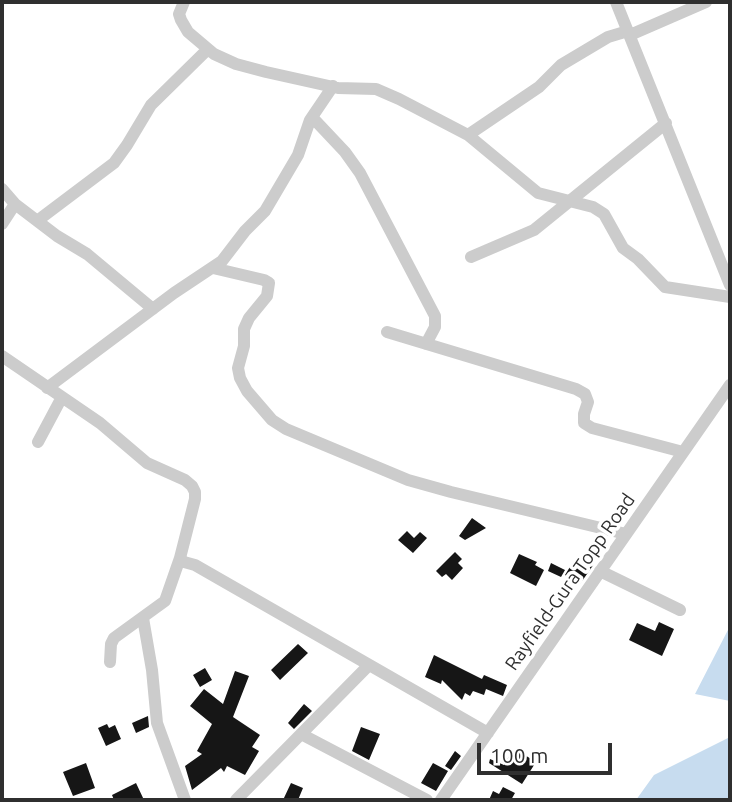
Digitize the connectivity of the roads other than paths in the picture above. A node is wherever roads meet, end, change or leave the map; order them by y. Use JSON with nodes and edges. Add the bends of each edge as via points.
{"nodes":[{"id":1,"x":184,"y":2,"type":"edge"},
{"id":2,"x":616,"y":2,"type":"edge"},
{"id":3,"x":706,"y":2,"type":"edge"},
{"id":4,"x":629,"y":33,"type":"junction"},
{"id":5,"x":208,"y":49,"type":"junction"},
{"id":6,"x":332,"y":86,"type":"junction"},
{"id":7,"x":312,"y":117,"type":"junction"},
{"id":8,"x":666,"y":123,"type":"junction"},
{"id":9,"x":468,"y":135,"type":"junction"},
{"id":10,"x":2,"y":189,"type":"edge"},
{"id":11,"x":569,"y":201,"type":"junction"},
{"id":12,"x":15,"y":204,"type":"junction"},
{"id":13,"x":37,"y":221,"type":"junction"},
{"id":14,"x":2,"y":224,"type":"edge"},
{"id":15,"x":471,"y":257,"type":"dead end"},
{"id":16,"x":213,"y":268,"type":"junction"},
{"id":17,"x":730,"y":285,"type":"edge"},
{"id":18,"x":730,"y":297,"type":"edge"},
{"id":19,"x":153,"y":309,"type":"junction"},
{"id":20,"x":387,"y":332,"type":"dead end"},
{"id":21,"x":426,"y":344,"type":"junction"},
{"id":22,"x":2,"y":356,"type":"edge"},
{"id":23,"x":730,"y":385,"type":"edge"},
{"id":24,"x":47,"y":388,"type":"junction"},
{"id":25,"x":62,"y":397,"type":"junction"},
{"id":26,"x":38,"y":442,"type":"dead end"},
{"id":27,"x":683,"y":452,"type":"junction"},
{"id":28,"x":626,"y":534,"type":"junction"},
{"id":29,"x":180,"y":558,"type":"junction"},
{"id":30,"x":600,"y":571,"type":"junction"},
{"id":31,"x":680,"y":610,"type":"dead end"},
{"id":32,"x":143,"y":618,"type":"junction"},
{"id":33,"x":110,"y":662,"type":"dead end"},
{"id":34,"x":369,"y":665,"type":"junction"},
{"id":35,"x":488,"y":733,"type":"junction"},
{"id":36,"x":300,"y":734,"type":"junction"},
{"id":37,"x":186,"y":800,"type":"edge"},
{"id":38,"x":236,"y":800,"type":"edge"},
{"id":39,"x":427,"y":800,"type":"edge"},
{"id":40,"x":441,"y":800,"type":"edge"}],
"edges":[{"from":1,"to":5,"type":"street","via":[[181,20]]},
{"from":2,"to":4,"type":"street"},
{"from":3,"to":4,"type":"street"},
{"from":4,"to":8,"type":"street"},
{"from":4,"to":9,"type":"street","via":[[608,37],[561,65],[539,87]]},
{"from":5,"to":6,"type":"street","via":[[236,64]]},
{"from":5,"to":13,"type":"street","via":[[151,105],[114,163]]},
{"from":6,"to":7,"type":"street"},
{"from":6,"to":9,"type":"street","via":[[376,89]]},
{"from":7,"to":16,"type":"street","via":[[298,155],[265,211]]},
{"from":7,"to":21,"type":"street","via":[[360,173],[435,316]]},
{"from":8,"to":11,"type":"street"},
{"from":8,"to":17,"type":"street"},
{"from":9,"to":11,"type":"street","via":[[538,193]]},
{"from":10,"to":12,"type":"street"},
{"from":11,"to":15,"type":"street","via":[[534,230]]},
{"from":11,"to":18,"type":"street","via":[[604,214],[623,248],[665,287]]},
{"from":12,"to":13,"type":"street"},
{"from":12,"to":14,"type":"street"},
{"from":13,"to":19,"type":"street","via":[[87,254]]},
{"from":16,"to":19,"type":"street"},
{"from":16,"to":28,"type":"street","via":[[269,283],[267,296],[244,329],[240,378],[259,408],[286,429],[408,480]]},
{"from":19,"to":24,"type":"street"},
{"from":20,"to":21,"type":"street"},
{"from":21,"to":27,"type":"street","via":[[576,389],[585,394],[584,423],[592,428]]},
{"from":22,"to":24,"type":"street"},
{"from":23,"to":27,"type":"street","name":"Rayfield-Gura Topp Road"},
{"from":24,"to":25,"type":"street"},
{"from":25,"to":26,"type":"street"},
{"from":25,"to":29,"type":"street","via":[[147,463],[192,486],[195,499]]},
{"from":27,"to":28,"type":"street","name":"Rayfield-Gura Topp Road"},
{"from":28,"to":30,"type":"street","name":"Rayfield-Gura Topp Road"},
{"from":29,"to":32,"type":"street","via":[[165,601]]},
{"from":29,"to":34,"type":"street"},
{"from":30,"to":31,"type":"street"},
{"from":30,"to":35,"type":"street","name":"Rayfield-Gura Topp Road"},
{"from":32,"to":33,"type":"street","via":[[114,638]]},
{"from":32,"to":37,"type":"street","via":[[157,723]]},
{"from":34,"to":35,"type":"street"},
{"from":34,"to":36,"type":"street"},
{"from":35,"to":40,"type":"street","name":"Rayfield-Gura Topp Road"},
{"from":36,"to":38,"type":"street"},
{"from":36,"to":39,"type":"street"}]}
